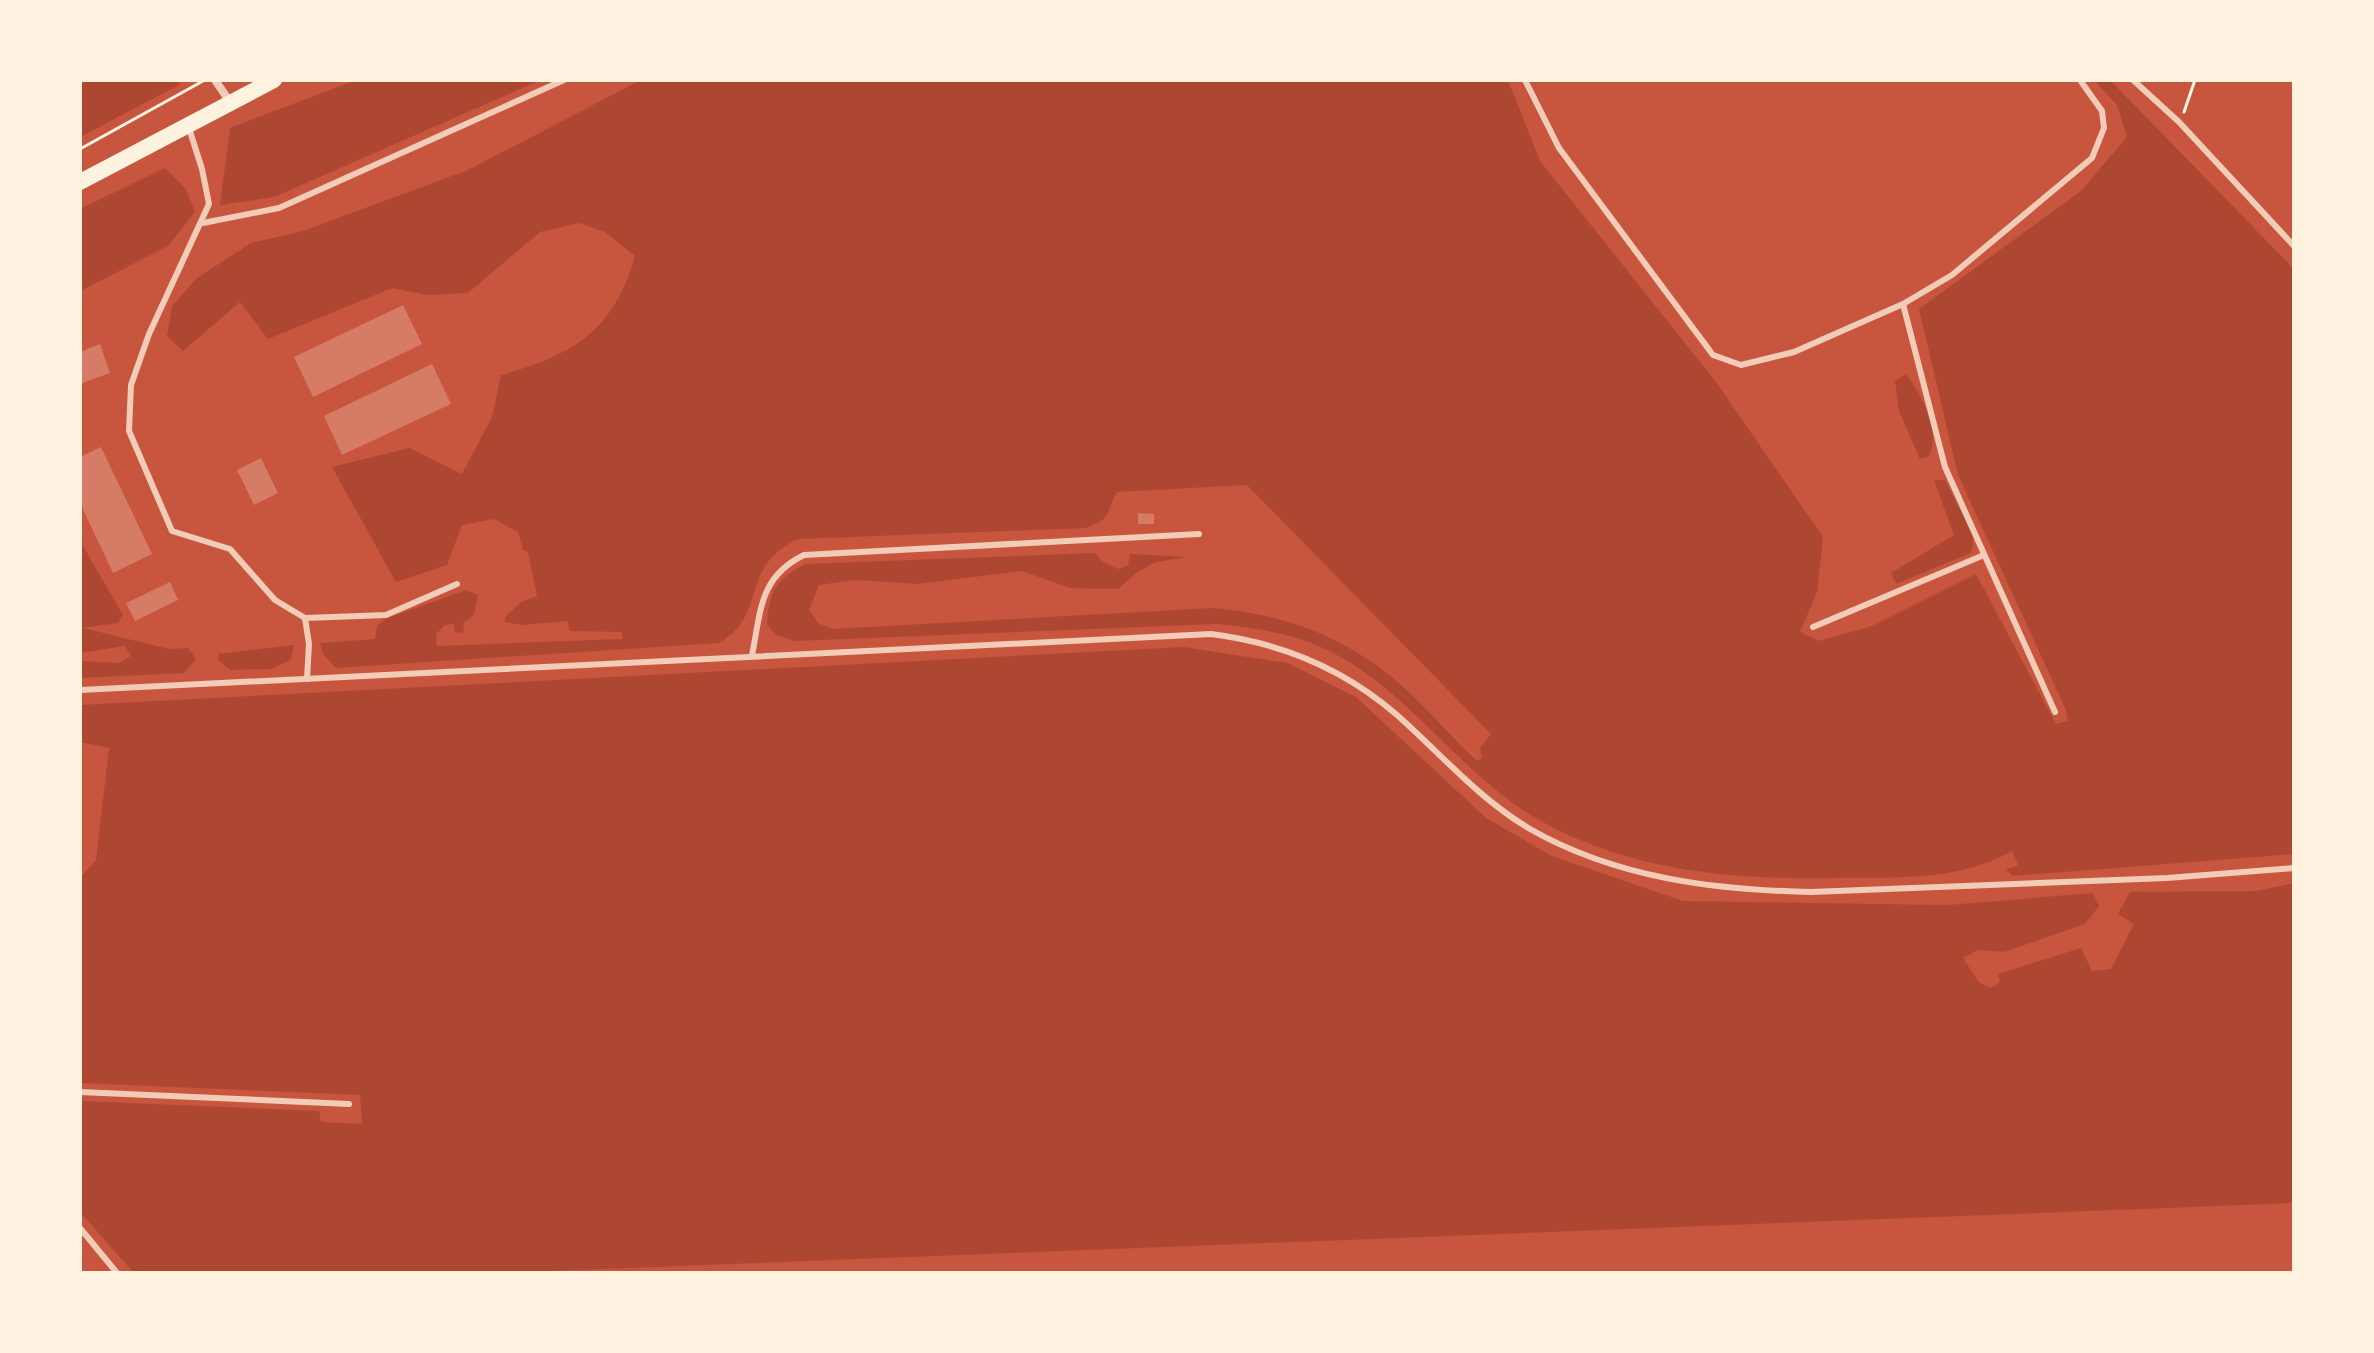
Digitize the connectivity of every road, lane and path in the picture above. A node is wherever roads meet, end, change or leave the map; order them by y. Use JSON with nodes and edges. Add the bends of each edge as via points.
{"nodes":[{"id":1,"x":205,"y":80,"type":"edge"},
{"id":2,"x":215,"y":80,"type":"edge"},
{"id":3,"x":274,"y":80,"type":"edge"},
{"id":4,"x":564,"y":80,"type":"edge"},
{"id":5,"x":1525,"y":80,"type":"edge"},
{"id":6,"x":2080,"y":80,"type":"edge"},
{"id":7,"x":2133,"y":80,"type":"edge"},
{"id":8,"x":2195,"y":80,"type":"edge"},
{"id":9,"x":230,"y":102,"type":"junction"},
{"id":10,"x":2179,"y":122,"type":"junction"},
{"id":11,"x":188,"y":125,"type":"junction"},
{"id":12,"x":80,"y":149,"type":"edge"},
{"id":13,"x":80,"y":182,"type":"edge"},
{"id":14,"x":203,"y":223,"type":"junction"},
{"id":15,"x":2294,"y":246,"type":"edge"},
{"id":16,"x":1903,"y":304,"type":"junction"},
{"id":17,"x":1199,"y":534,"type":"dead end"},
{"id":18,"x":1984,"y":555,"type":"junction"},
{"id":19,"x":457,"y":584,"type":"dead end"},
{"id":20,"x":305,"y":618,"type":"junction"},
{"id":21,"x":1813,"y":627,"type":"dead end"},
{"id":22,"x":752,"y":655,"type":"junction"},
{"id":23,"x":307,"y":679,"type":"junction"},
{"id":24,"x":80,"y":690,"type":"edge"},
{"id":25,"x":2055,"y":712,"type":"dead end"},
{"id":26,"x":2294,"y":868,"type":"edge"},
{"id":27,"x":80,"y":1092,"type":"edge"},
{"id":28,"x":349,"y":1104,"type":"dead end"},
{"id":29,"x":80,"y":1228,"type":"edge"},
{"id":30,"x":117,"y":1273,"type":"edge"}],
"edges":[{"from":1,"to":12,"type":"path"},
{"from":2,"to":9,"type":"street"},
{"from":3,"to":9,"type":"main road"},
{"from":4,"to":14,"type":"lane","via":[[279,208]]},
{"from":5,"to":16,"type":"lane","via":[[1559,148],[1713,355],[1741,365],[1794,352]]},
{"from":6,"to":16,"type":"lane","via":[[2102,111],[2104,128],[2092,158],[1952,275]]},
{"from":7,"to":10,"type":"lane"},
{"from":8,"to":10,"type":"path"},
{"from":9,"to":11,"type":"main road"},
{"from":10,"to":15,"type":"lane"},
{"from":11,"to":13,"type":"main road"},
{"from":11,"to":14,"type":"lane","via":[[209,204]]},
{"from":14,"to":20,"type":"lane","via":[[149,334],[131,385],[129,431],[172,531],[230,549],[275,600]]},
{"from":16,"to":18,"type":"lane","via":[[1945,467]]},
{"from":17,"to":22,"type":"lane","via":[[804,555],[786,564],[769,584]]},
{"from":18,"to":21,"type":"lane"},
{"from":18,"to":25,"type":"lane"},
{"from":19,"to":20,"type":"lane","via":[[386,615]]},
{"from":20,"to":23,"type":"lane"},
{"from":22,"to":23,"type":"lane"},
{"from":22,"to":26,"type":"lane","via":[[1175,634],[1259,642],[1308,658],[1371,693],[1471,785],[1531,829],[1600,859],[1698,885],[1811,892],[1923,889]]},
{"from":23,"to":24,"type":"lane"},
{"from":27,"to":28,"type":"lane"},
{"from":29,"to":30,"type":"lane"}]}
